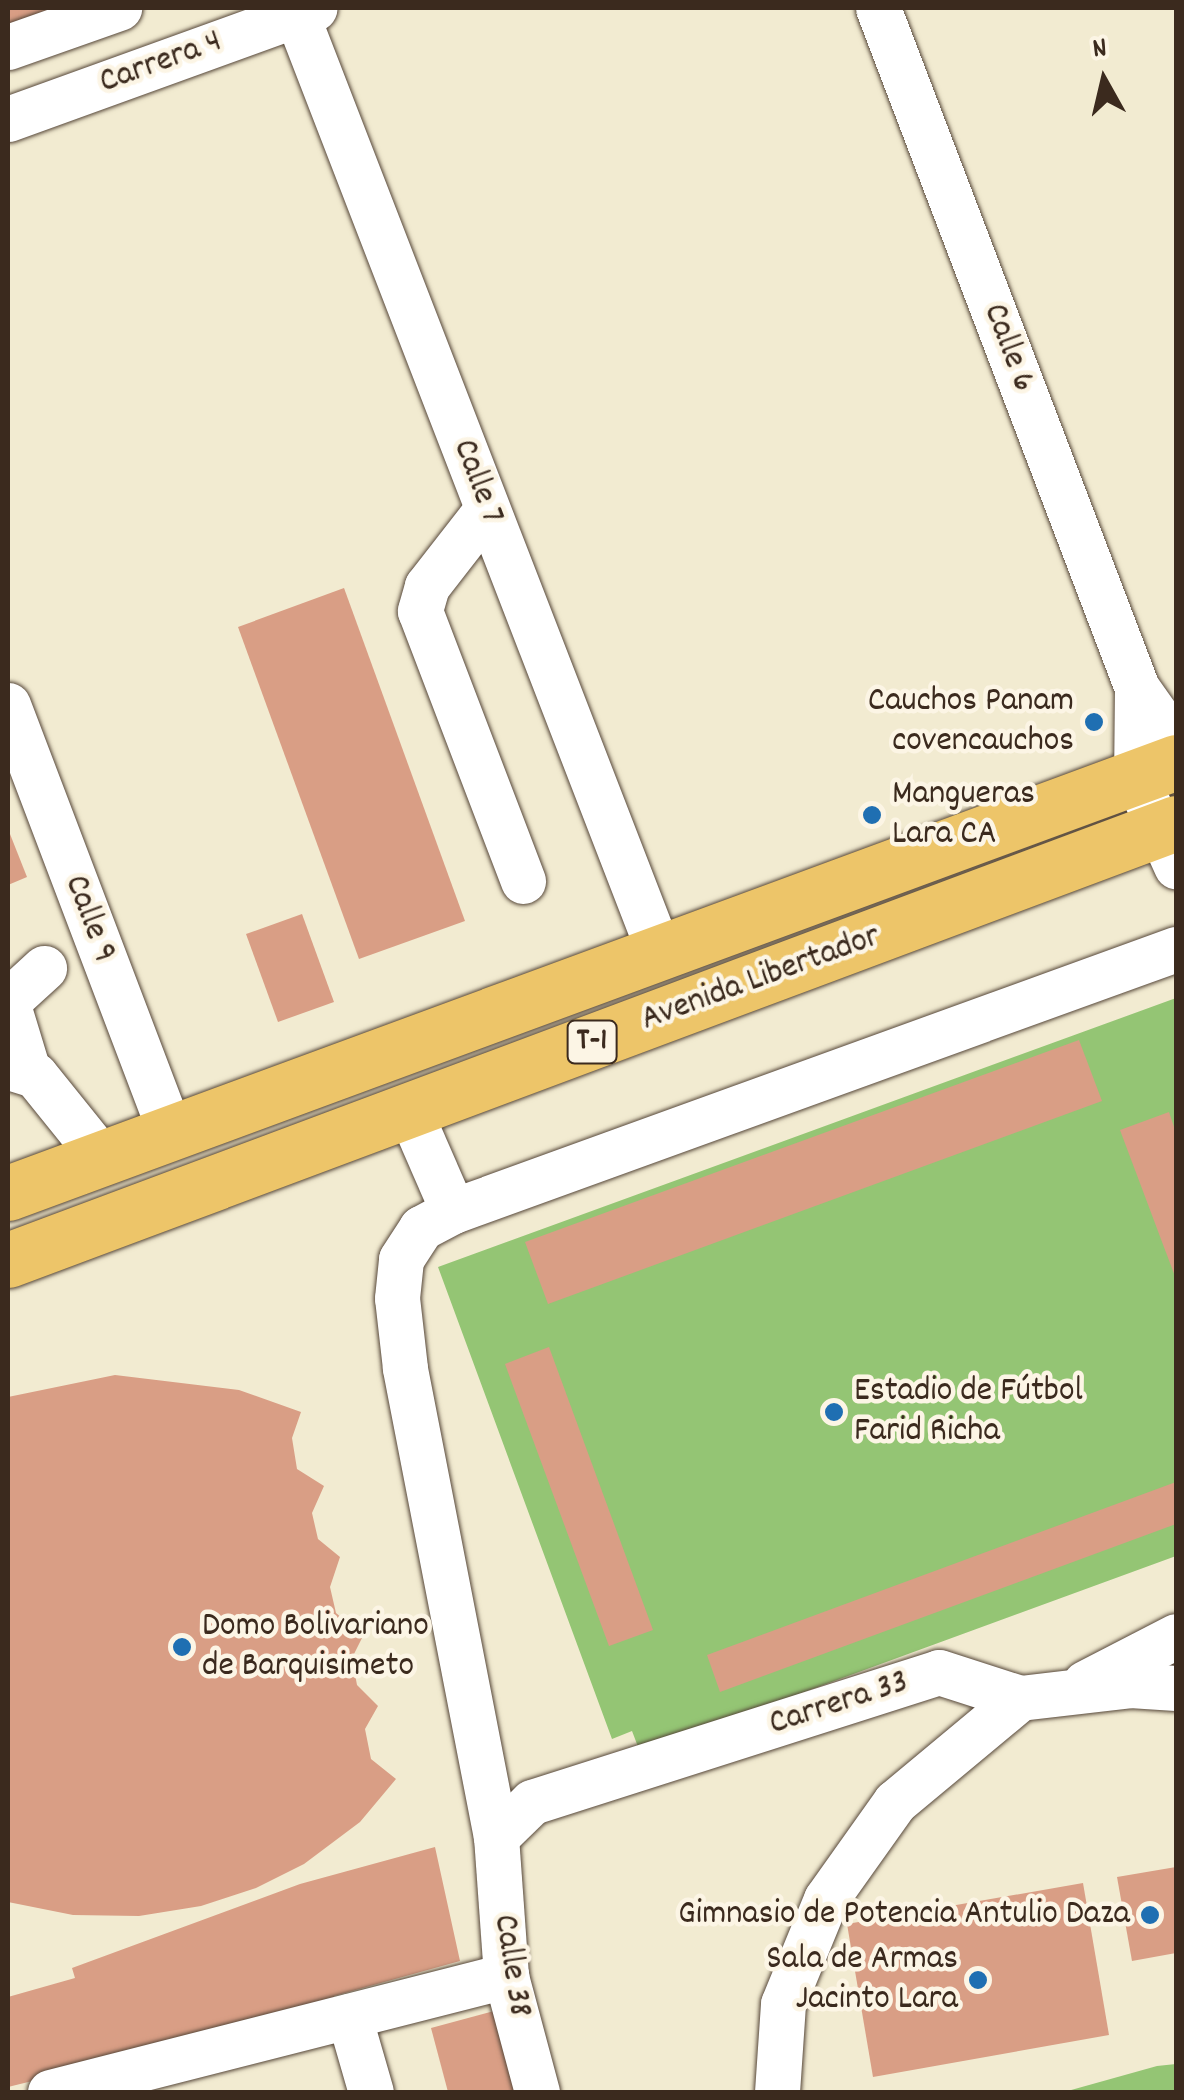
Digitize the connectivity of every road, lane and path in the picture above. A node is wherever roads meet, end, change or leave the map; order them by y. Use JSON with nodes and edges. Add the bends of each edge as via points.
{"nodes":[{"id":1,"x":119,"y":8,"type":"edge"},
{"id":2,"x":878,"y":8,"type":"edge"},
{"id":3,"x":302,"y":10,"type":"edge"},
{"id":4,"x":8,"y":47,"type":"edge"},
{"id":5,"x":8,"y":119,"type":"edge"},
{"id":6,"x":488,"y":509,"type":"junction"},
{"id":7,"x":8,"y":705,"type":"edge"},
{"id":8,"x":1163,"y":761,"type":"edge"},
{"id":9,"x":1171,"y":840,"type":"edge"},
{"id":10,"x":524,"y":880,"type":"dead end"},
{"id":11,"x":1176,"y":949,"type":"edge"},
{"id":12,"x":660,"y":958,"type":"junction"},
{"id":13,"x":44,"y":968,"type":"dead end"},
{"id":14,"x":8,"y":1003,"type":"edge"},
{"id":15,"x":408,"y":1110,"type":"junction"},
{"id":16,"x":171,"y":1134,"type":"junction"},
{"id":17,"x":102,"y":1158,"type":"junction"},
{"id":18,"x":8,"y":1193,"type":"edge"},
{"id":19,"x":453,"y":1211,"type":"junction"},
{"id":20,"x":8,"y":1260,"type":"edge"},
{"id":21,"x":1176,"y":1636,"type":"edge"},
{"id":22,"x":1075,"y":1688,"type":"junction"},
{"id":23,"x":1176,"y":1688,"type":"edge"},
{"id":24,"x":1020,"y":1698,"type":"junction"},
{"id":25,"x":496,"y":1838,"type":"junction"},
{"id":26,"x":506,"y":1976,"type":"junction"},
{"id":27,"x":349,"y":2016,"type":"junction"},
{"id":28,"x":50,"y":2092,"type":"edge"},
{"id":29,"x":371,"y":2092,"type":"edge"},
{"id":30,"x":537,"y":2092,"type":"edge"},
{"id":31,"x":777,"y":2092,"type":"edge"}],
"edges":[{"from":1,"to":4,"type":"street"},
{"from":2,"to":8,"type":"street","name":"Calle 6"},
{"from":3,"to":5,"type":"street","name":"Carrera 4"},
{"from":3,"to":6,"type":"street","name":"Calle 7"},
{"from":6,"to":10,"type":"street","via":[[427,586],[420,611]]},
{"from":6,"to":12,"type":"street","name":"Calle 7"},
{"from":7,"to":16,"type":"street","name":"Calle 9"},
{"from":8,"to":9,"type":"street"},
{"from":8,"to":12,"type":"main road","name":"Avenida Libertador","number":"T-1"},
{"from":9,"to":15,"type":"main road","name":"Avenida Libertador","number":"T-1"},
{"from":11,"to":19,"type":"street","name":"Calle 38"},
{"from":12,"to":16,"type":"main road","name":"Avenida Libertador","number":"T-1"},
{"from":13,"to":14,"type":"street"},
{"from":14,"to":17,"type":"street","via":[[22,1070]]},
{"from":15,"to":19,"type":"street"},
{"from":15,"to":20,"type":"main road","name":"Avenida Libertador","number":"T-1"},
{"from":16,"to":17,"type":"main road","name":"Avenida Libertador","number":"T-1"},
{"from":17,"to":18,"type":"main road","name":"Avenida Libertador","number":"T-1"},
{"from":19,"to":25,"type":"street","name":"Calle 38","via":[[422,1228],[401,1259],[398,1298]]},
{"from":21,"to":22,"type":"street"},
{"from":22,"to":23,"type":"street"},
{"from":22,"to":24,"type":"street"},
{"from":24,"to":25,"type":"street","name":"Carrera 33","via":[[939,1672],[532,1802]]},
{"from":24,"to":31,"type":"street","via":[[895,1802],[826,1899],[782,2004]]},
{"from":25,"to":26,"type":"street","name":"Calle 38"},
{"from":26,"to":27,"type":"street"},
{"from":26,"to":30,"type":"street","name":"Calle 38"},
{"from":27,"to":28,"type":"street"},
{"from":27,"to":29,"type":"street"}]}
